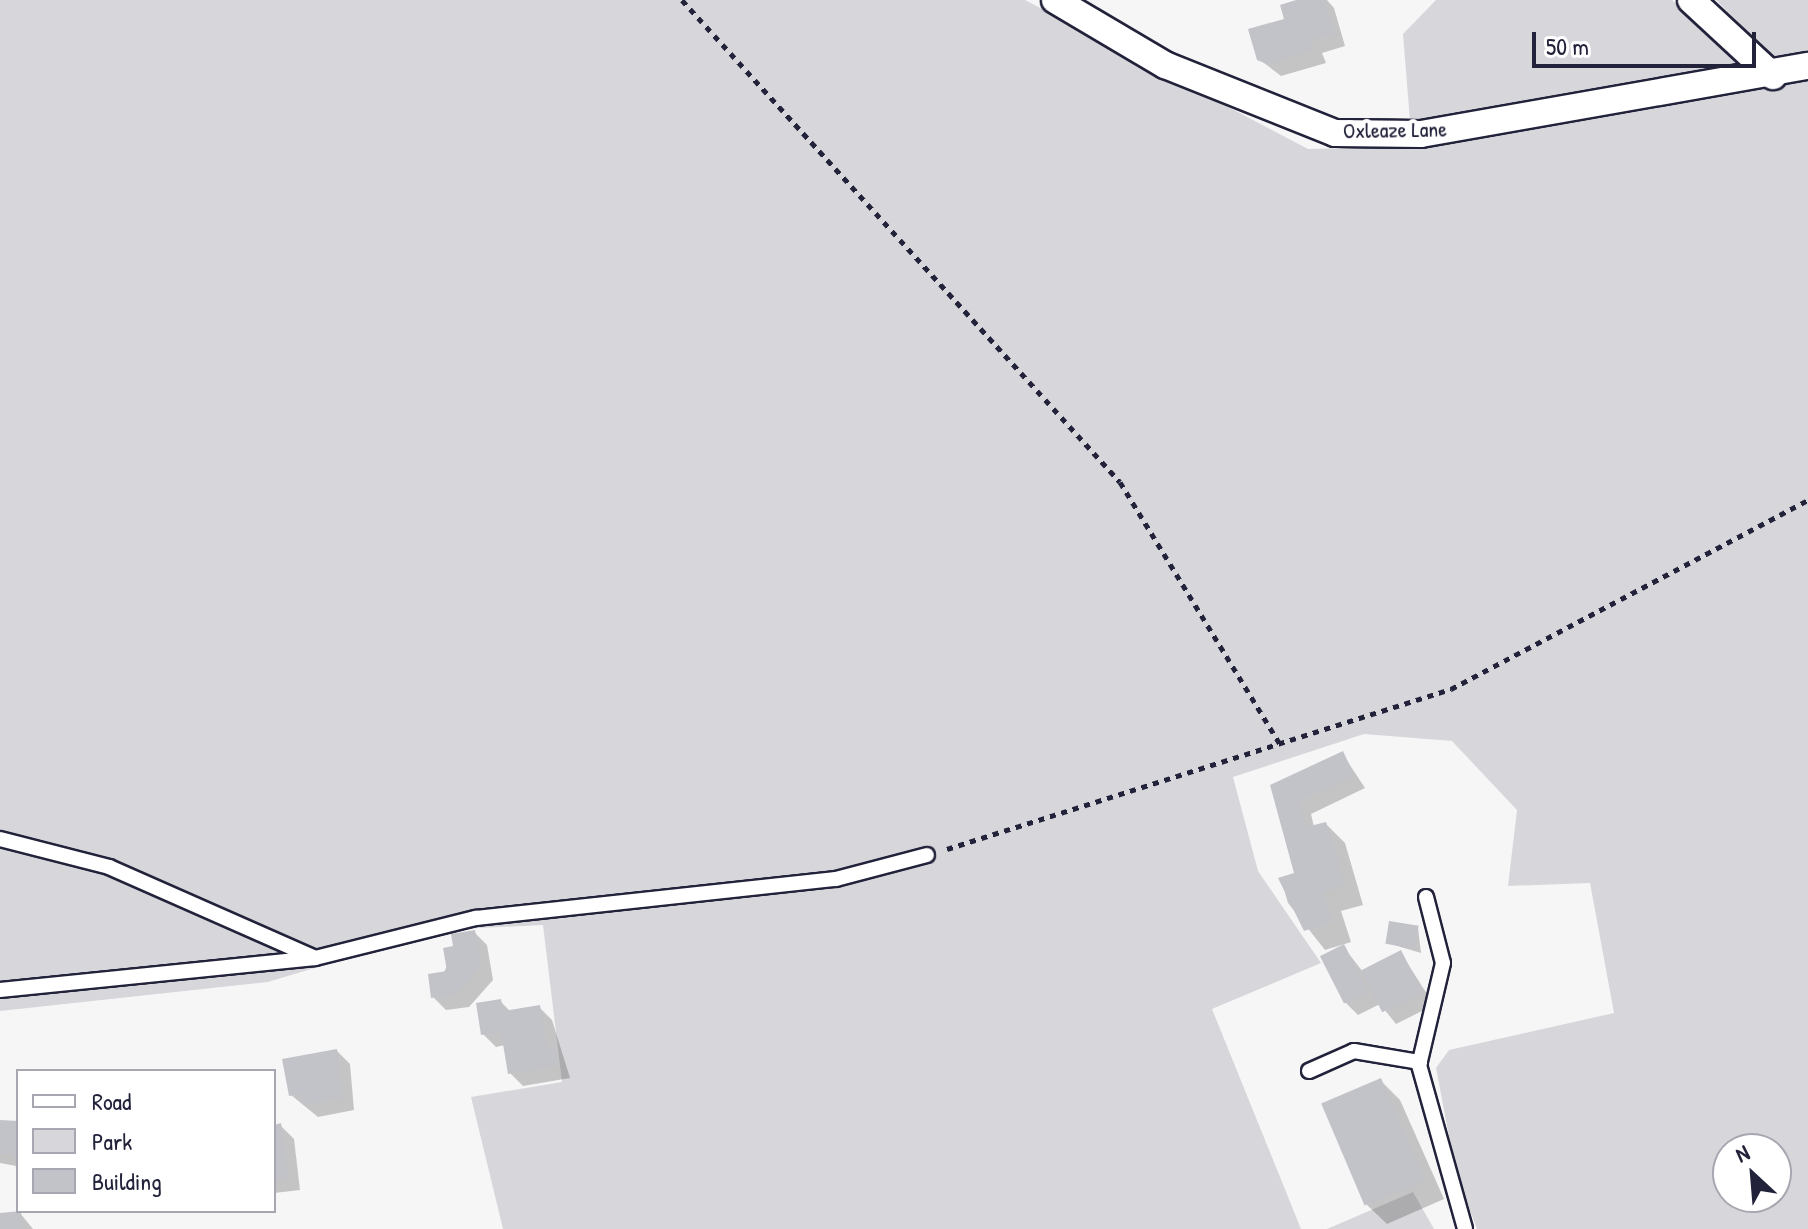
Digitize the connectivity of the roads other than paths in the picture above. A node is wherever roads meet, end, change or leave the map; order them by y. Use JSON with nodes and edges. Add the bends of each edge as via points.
{"nodes":[{"id":1,"x":1055,"y":0,"type":"edge"},
{"id":2,"x":1691,"y":0,"type":"edge"},
{"id":3,"x":1808,"y":66,"type":"edge"},
{"id":4,"x":1773,"y":76,"type":"junction"},
{"id":5,"x":0,"y":839,"type":"edge"},
{"id":6,"x":927,"y":855,"type":"road end"},
{"id":7,"x":1426,"y":897,"type":"dead end"},
{"id":8,"x":315,"y":958,"type":"junction"},
{"id":9,"x":0,"y":990,"type":"edge"},
{"id":10,"x":1420,"y":1062,"type":"junction"},
{"id":11,"x":1309,"y":1071,"type":"dead end"},
{"id":12,"x":1465,"y":1229,"type":"edge"}],
"edges":[{"from":1,"to":4,"type":"street","name":"Oxleaze Lane","via":[[1165,65],[1335,133],[1421,134]]},
{"from":2,"to":4,"type":"street"},
{"from":3,"to":4,"type":"street","name":"Oxleaze Lane"},
{"from":5,"to":8,"type":"lane","via":[[109,867]]},
{"from":6,"to":8,"type":"lane","via":[[836,879],[476,918]]},
{"from":7,"to":10,"type":"lane","via":[[1443,963]]},
{"from":8,"to":9,"type":"lane"},
{"from":10,"to":11,"type":"lane","via":[[1354,1051]]},
{"from":10,"to":12,"type":"lane"}]}
